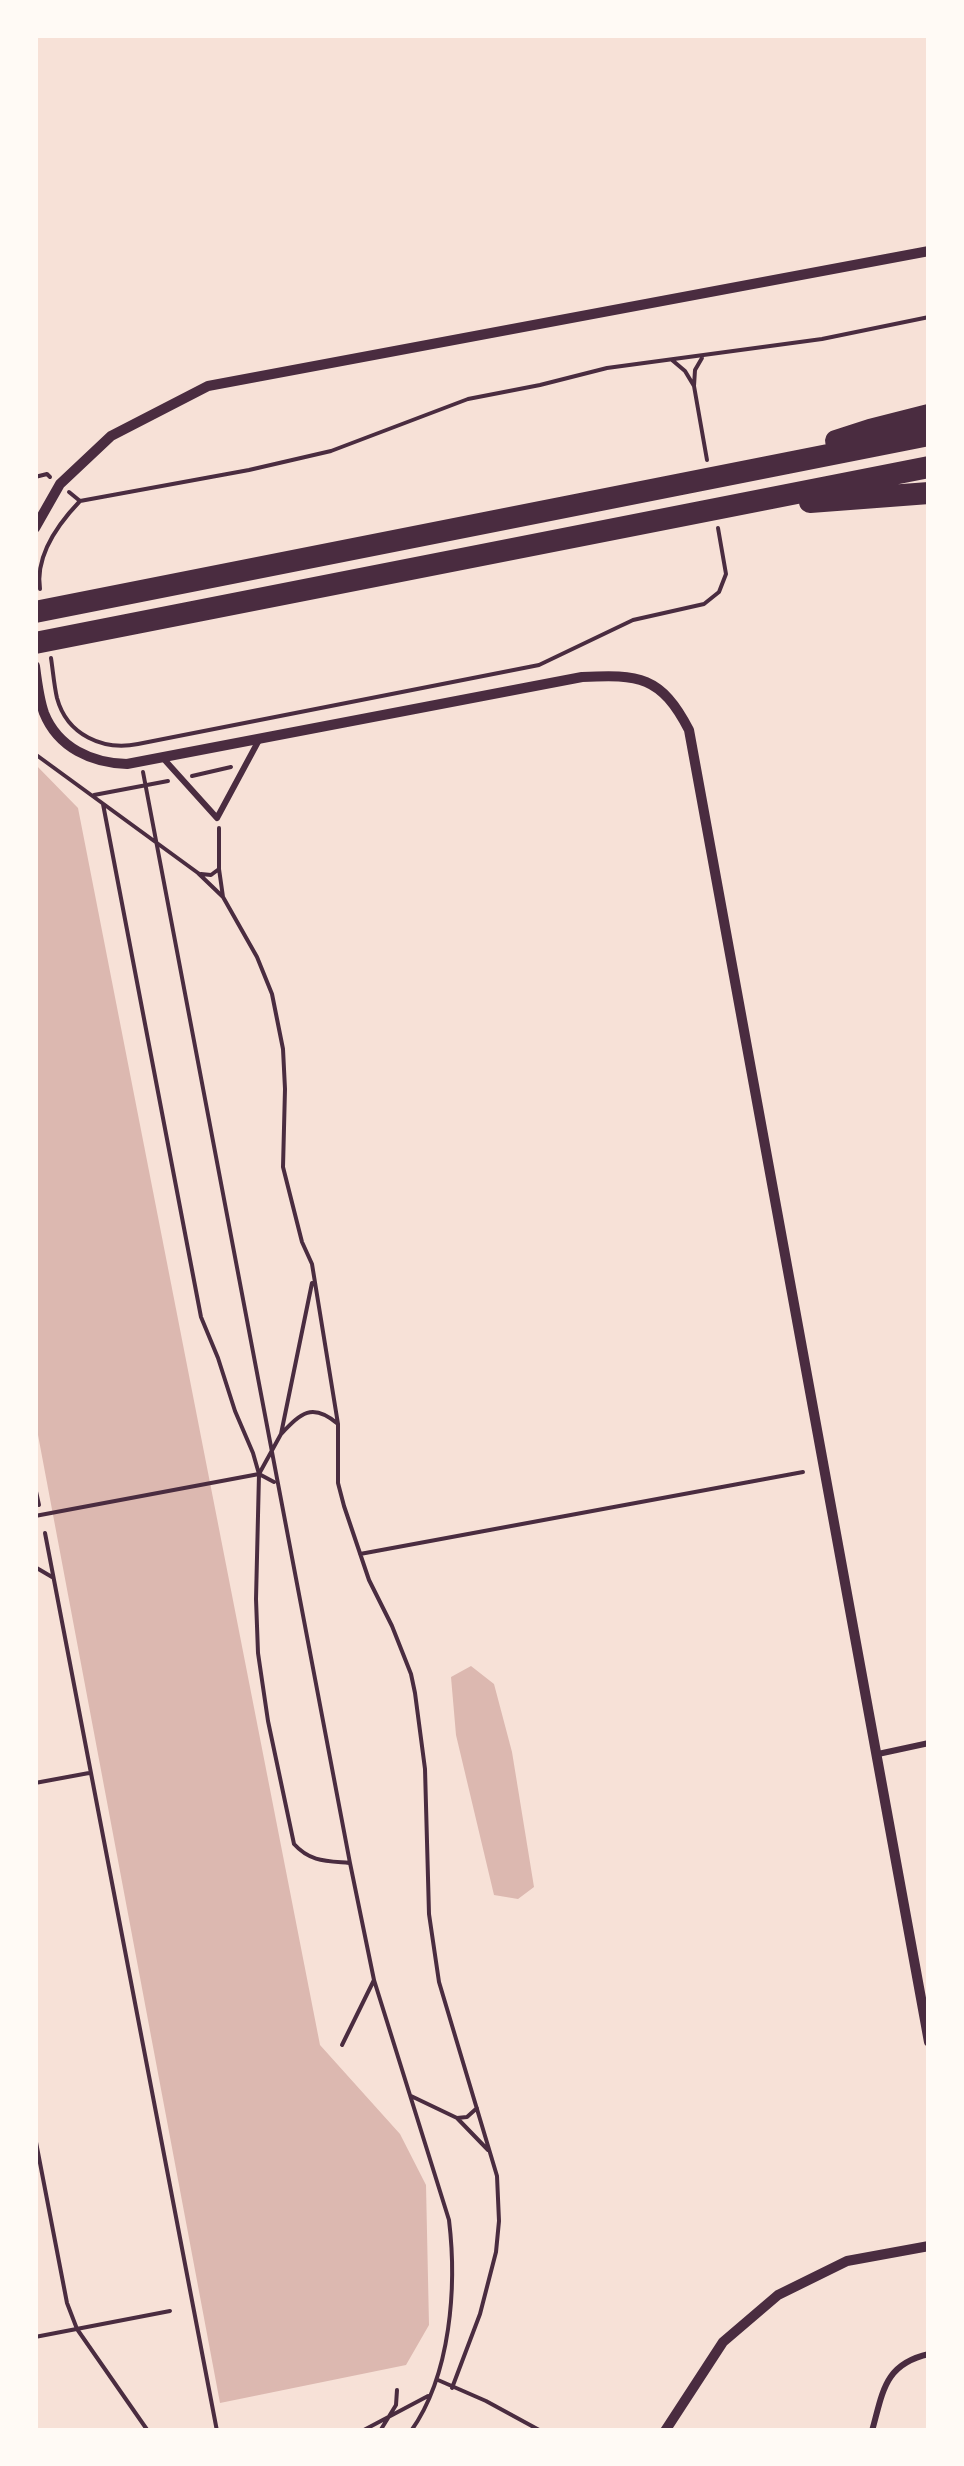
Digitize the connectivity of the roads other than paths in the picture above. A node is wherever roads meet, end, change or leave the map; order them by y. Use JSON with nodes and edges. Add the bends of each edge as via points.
{"nodes":[{"id":1,"x":929,"y":251,"type":"edge"},
{"id":2,"x":929,"y":416,"type":"edge"},
{"id":3,"x":929,"y":436,"type":"edge"},
{"id":4,"x":929,"y":467,"type":"edge"},
{"id":5,"x":752,"y":470,"type":"junction"},
{"id":6,"x":929,"y":493,"type":"edge"},
{"id":7,"x":757,"y":502,"type":"junction"},
{"id":8,"x":35,"y":528,"type":"edge"},
{"id":9,"x":38,"y":605,"type":"edge"},
{"id":10,"x":42,"y":646,"type":"edge"},
{"id":11,"x":35,"y":666,"type":"edge"},
{"id":12,"x":259,"y":738,"type":"junction"},
{"id":13,"x":162,"y":757,"type":"junction"},
{"id":14,"x":929,"y":1743,"type":"edge"},
{"id":15,"x":876,"y":1755,"type":"junction"},
{"id":16,"x":929,"y":2042,"type":"edge"},
{"id":17,"x":929,"y":2246,"type":"edge"},
{"id":18,"x":929,"y":2354,"type":"edge"},
{"id":19,"x":666,"y":2431,"type":"edge"},
{"id":20,"x":872,"y":2431,"type":"edge"}],
"edges":[{"from":1,"to":8,"type":"street","via":[[208,386],[111,436],[60,484]]},
{"from":2,"to":5,"type":"highway"},
{"from":3,"to":5,"type":"highway"},
{"from":4,"to":7,"type":"highway"},
{"from":5,"to":9,"type":"highway"},
{"from":6,"to":7,"type":"highway"},
{"from":7,"to":10,"type":"highway"},
{"from":11,"to":13,"type":"street","via":[[43,711],[74,749],[113,764]]},
{"from":12,"to":13,"type":"street"},
{"from":12,"to":13,"type":"lane","via":[[217,818]]},
{"from":12,"to":15,"type":"street","via":[[616,675],[644,678],[680,714],[689,730]]},
{"from":14,"to":15,"type":"lane"},
{"from":15,"to":16,"type":"street"},
{"from":17,"to":19,"type":"street","via":[[848,2261],[778,2296],[723,2342]]},
{"from":18,"to":20,"type":"lane","via":[[898,2366],[884,2387]]}]}
